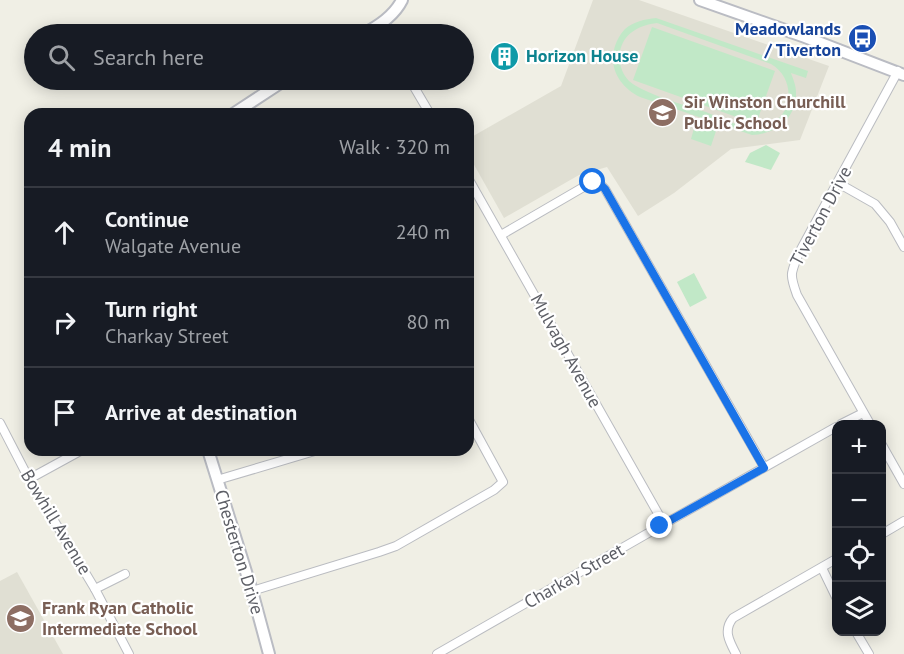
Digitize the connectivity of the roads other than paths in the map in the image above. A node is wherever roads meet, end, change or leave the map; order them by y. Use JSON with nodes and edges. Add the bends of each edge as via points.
{"nodes":[{"id":1,"x":402,"y":0,"type":"edge"},
{"id":2,"x":700,"y":0,"type":"edge"},
{"id":3,"x":386,"y":24,"type":"edge"},
{"id":4,"x":901,"y":73,"type":"edge"},
{"id":5,"x":270,"y":90,"type":"edge"},
{"id":6,"x":416,"y":90,"type":"edge"},
{"id":7,"x":242,"y":108,"type":"edge"},
{"id":8,"x":426,"y":108,"type":"edge"},
{"id":9,"x":838,"y":183,"type":"junction"},
{"id":10,"x":474,"y":188,"type":"edge"},
{"id":11,"x":501,"y":235,"type":"junction"},
{"id":12,"x":904,"y":247,"type":"edge"},
{"id":13,"x":863,"y":413,"type":"junction"},
{"id":14,"x":850,"y":420,"type":"edge"},
{"id":15,"x":867,"y":420,"type":"edge"},
{"id":16,"x":0,"y":423,"type":"edge"},
{"id":17,"x":474,"y":429,"type":"edge"},
{"id":18,"x":832,"y":430,"type":"edge"},
{"id":19,"x":886,"y":452,"type":"edge"},
{"id":20,"x":71,"y":456,"type":"edge"},
{"id":21,"x":210,"y":456,"type":"edge"},
{"id":22,"x":298,"y":456,"type":"edge"},
{"id":23,"x":764,"y":468,"type":"junction"},
{"id":24,"x":29,"y":479,"type":"junction"},
{"id":25,"x":217,"y":480,"type":"junction"},
{"id":26,"x":904,"y":484,"type":"edge"},
{"id":27,"x":904,"y":521,"type":"edge"},
{"id":28,"x":664,"y":524,"type":"junction"},
{"id":29,"x":886,"y":532,"type":"edge"},
{"id":30,"x":832,"y":562,"type":"edge"},
{"id":31,"x":822,"y":568,"type":"junction"},
{"id":32,"x":125,"y":574,"type":"dead end"},
{"id":33,"x":832,"y":587,"type":"edge"},
{"id":34,"x":95,"y":589,"type":"junction"},
{"id":35,"x":252,"y":591,"type":"junction"},
{"id":36,"x":858,"y":636,"type":"edge"},
{"id":37,"x":129,"y":654,"type":"edge"},
{"id":38,"x":269,"y":654,"type":"edge"},
{"id":39,"x":436,"y":654,"type":"edge"},
{"id":40,"x":736,"y":654,"type":"edge"},
{"id":41,"x":869,"y":654,"type":"edge"}],
"edges":[{"from":1,"to":3,"type":"street"},
{"from":2,"to":4,"type":"street"},
{"from":4,"to":9,"type":"street","name":"Tiverton Drive"},
{"from":5,"to":7,"type":"street"},
{"from":6,"to":8,"type":"street"},
{"from":9,"to":12,"type":"street","via":[[875,204]]},
{"from":9,"to":13,"type":"street","name":"Tiverton Drive","via":[[791,273],[797,295]]},
{"from":10,"to":11,"type":"street","name":"Mulvagh Avenue"},
{"from":11,"to":23,"type":"street","via":[[598,182]]},
{"from":11,"to":28,"type":"street","name":"Mulvagh Avenue"},
{"from":13,"to":14,"type":"street"},
{"from":13,"to":15,"type":"street","name":"Tiverton Drive"},
{"from":16,"to":24,"type":"street","name":"Bowhill Avenue"},
{"from":17,"to":35,"type":"street","via":[[504,482],[494,490],[396,546]]},
{"from":18,"to":23,"type":"street","name":"Charkay Street"},
{"from":19,"to":26,"type":"street"},
{"from":20,"to":24,"type":"street"},
{"from":21,"to":25,"type":"street","name":"Chesterton Drive"},
{"from":22,"to":25,"type":"street"},
{"from":23,"to":28,"type":"street","name":"Charkay Street"},
{"from":24,"to":34,"type":"street","name":"Bowhill Avenue"},
{"from":25,"to":35,"type":"street","name":"Chesterton Drive"},
{"from":27,"to":29,"type":"street"},
{"from":28,"to":39,"type":"street","name":"Charkay Street"},
{"from":30,"to":31,"type":"street"},
{"from":31,"to":33,"type":"street"},
{"from":31,"to":40,"type":"street","via":[[733,618],[727,625]]},
{"from":32,"to":34,"type":"street","name":"Bowhill Avenue"},
{"from":34,"to":37,"type":"street","name":"Bowhill Avenue"},
{"from":35,"to":38,"type":"street","name":"Chesterton Drive"},
{"from":36,"to":41,"type":"street"}]}
